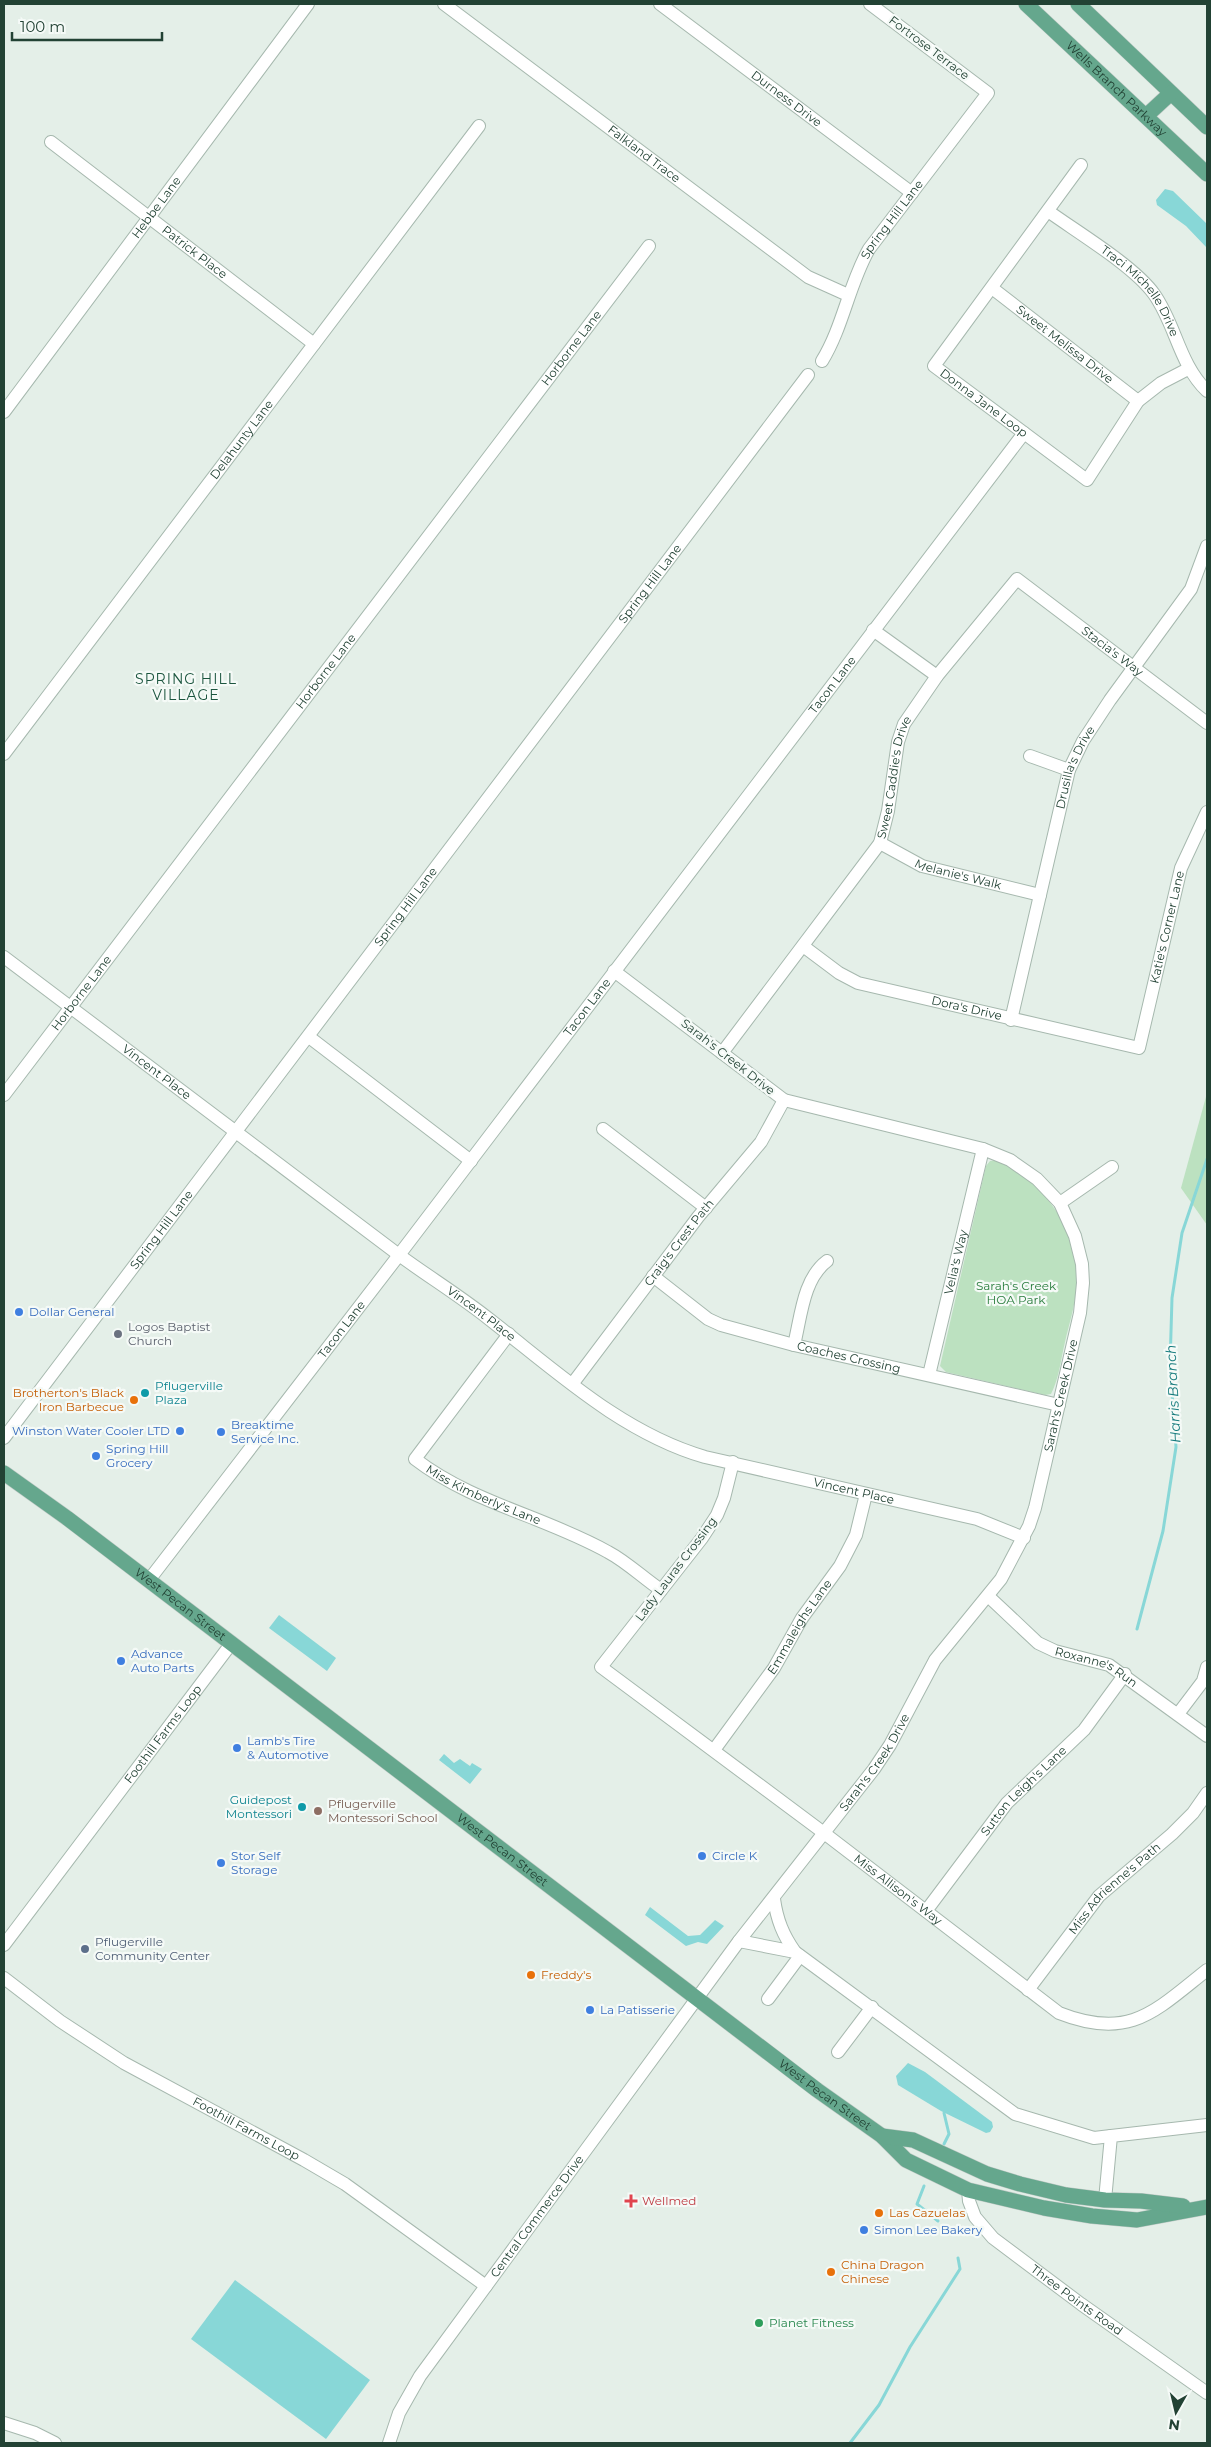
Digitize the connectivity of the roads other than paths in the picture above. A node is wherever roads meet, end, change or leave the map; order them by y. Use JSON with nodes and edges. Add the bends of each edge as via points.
{"nodes":[{"id":1,"x":308,"y":4,"type":"edge"},
{"id":2,"x":444,"y":4,"type":"edge"},
{"id":3,"x":660,"y":4,"type":"edge"},
{"id":4,"x":1026,"y":4,"type":"edge"},
{"id":5,"x":1078,"y":4,"type":"edge"},
{"id":6,"x":877,"y":6,"type":"edge"},
{"id":7,"x":988,"y":93,"type":"joint"},
{"id":8,"x":1171,"y":93,"type":"junction"},
{"id":9,"x":1146,"y":116,"type":"junction"},
{"id":10,"x":479,"y":126,"type":"dead end"},
{"id":11,"x":1207,"y":127,"type":"edge"},
{"id":12,"x":51,"y":142,"type":"dead end"},
{"id":13,"x":1081,"y":165,"type":"dead end"},
{"id":14,"x":1207,"y":174,"type":"edge"},
{"id":15,"x":912,"y":193,"type":"junction"},
{"id":16,"x":1048,"y":211,"type":"junction"},
{"id":17,"x":150,"y":219,"type":"junction"},
{"id":18,"x":649,"y":246,"type":"dead end"},
{"id":19,"x":992,"y":288,"type":"junction"},
{"id":20,"x":848,"y":296,"type":"junction"},
{"id":21,"x":314,"y":344,"type":"junction"},
{"id":22,"x":822,"y":361,"type":"dead end"},
{"id":23,"x":1188,"y":369,"type":"junction"},
{"id":24,"x":808,"y":375,"type":"dead end"},
{"id":25,"x":1207,"y":391,"type":"edge"},
{"id":26,"x":1138,"y":402,"type":"junction"},
{"id":27,"x":4,"y":412,"type":"edge"},
{"id":28,"x":1024,"y":433,"type":"junction"},
{"id":29,"x":1207,"y":546,"type":"edge"},
{"id":30,"x":1017,"y":579,"type":"joint"},
{"id":31,"x":873,"y":630,"type":"junction"},
{"id":32,"x":1133,"y":666,"type":"junction"},
{"id":33,"x":937,"y":676,"type":"junction"},
{"id":34,"x":1207,"y":723,"type":"edge"},
{"id":35,"x":4,"y":754,"type":"edge"},
{"id":36,"x":1030,"y":756,"type":"dead end"},
{"id":37,"x":1069,"y":770,"type":"junction"},
{"id":38,"x":1207,"y":812,"type":"edge"},
{"id":39,"x":880,"y":843,"type":"junction"},
{"id":40,"x":1040,"y":895,"type":"junction"},
{"id":41,"x":803,"y":946,"type":"junction"},
{"id":42,"x":4,"y":957,"type":"edge"},
{"id":43,"x":614,"y":971,"type":"junction"},
{"id":44,"x":72,"y":1008,"type":"junction"},
{"id":45,"x":1011,"y":1020,"type":"junction"},
{"id":46,"x":309,"y":1036,"type":"junction"},
{"id":47,"x":1139,"y":1048,"type":"joint"},
{"id":48,"x":722,"y":1053,"type":"junction"},
{"id":49,"x":4,"y":1095,"type":"edge"},
{"id":50,"x":784,"y":1100,"type":"junction"},
{"id":51,"x":603,"y":1129,"type":"dead end"},
{"id":52,"x":234,"y":1132,"type":"junction"},
{"id":53,"x":984,"y":1149,"type":"junction"},
{"id":54,"x":471,"y":1160,"type":"junction"},
{"id":55,"x":1112,"y":1167,"type":"dead end"},
{"id":56,"x":1060,"y":1204,"type":"junction"},
{"id":57,"x":706,"y":1208,"type":"junction"},
{"id":58,"x":399,"y":1255,"type":"junction"},
{"id":59,"x":827,"y":1261,"type":"dead end"},
{"id":60,"x":653,"y":1276,"type":"junction"},
{"id":61,"x":509,"y":1334,"type":"junction"},
{"id":62,"x":794,"y":1345,"type":"junction"},
{"id":63,"x":929,"y":1375,"type":"junction"},
{"id":64,"x":573,"y":1383,"type":"junction"},
{"id":65,"x":1059,"y":1405,"type":"junction"},
{"id":66,"x":4,"y":1438,"type":"edge"},
{"id":67,"x":733,"y":1462,"type":"junction"},
{"id":68,"x":4,"y":1472,"type":"edge"},
{"id":69,"x":866,"y":1494,"type":"junction"},
{"id":70,"x":1024,"y":1538,"type":"junction"},
{"id":71,"x":148,"y":1580,"type":"junction"},
{"id":72,"x":661,"y":1590,"type":"junction"},
{"id":73,"x":988,"y":1596,"type":"junction"},
{"id":74,"x":231,"y":1644,"type":"junction"},
{"id":75,"x":601,"y":1667,"type":"joint"},
{"id":76,"x":1207,"y":1667,"type":"edge"},
{"id":77,"x":1125,"y":1674,"type":"junction"},
{"id":78,"x":1178,"y":1714,"type":"junction"},
{"id":79,"x":1207,"y":1736,"type":"edge"},
{"id":80,"x":714,"y":1750,"type":"junction"},
{"id":81,"x":1207,"y":1793,"type":"edge"},
{"id":82,"x":824,"y":1833,"type":"junction"},
{"id":83,"x":774,"y":1899,"type":"junction"},
{"id":84,"x":926,"y":1911,"type":"junction"},
{"id":85,"x":739,"y":1941,"type":"junction"},
{"id":86,"x":4,"y":1945,"type":"edge"},
{"id":87,"x":798,"y":1954,"type":"junction"},
{"id":88,"x":1206,"y":1975,"type":"edge"},
{"id":89,"x":4,"y":1978,"type":"edge"},
{"id":90,"x":1028,"y":1990,"type":"junction"},
{"id":91,"x":698,"y":1997,"type":"junction"},
{"id":92,"x":768,"y":1999,"type":"dead end"},
{"id":93,"x":872,"y":2007,"type":"junction"},
{"id":94,"x":838,"y":2052,"type":"dead end"},
{"id":95,"x":1207,"y":2125,"type":"edge"},
{"id":96,"x":882,"y":2136,"type":"junction"},
{"id":97,"x":1111,"y":2136,"type":"junction"},
{"id":98,"x":968,"y":2190,"type":"junction"},
{"id":99,"x":1105,"y":2200,"type":"junction"},
{"id":100,"x":1202,"y":2207,"type":"edge"},
{"id":101,"x":486,"y":2286,"type":"junction"},
{"id":102,"x":1207,"y":2393,"type":"edge"},
{"id":103,"x":4,"y":2423,"type":"edge"},
{"id":104,"x":55,"y":2443,"type":"edge"},
{"id":105,"x":389,"y":2443,"type":"edge"}],
"edges":[{"from":1,"to":17,"type":"street","name":"Hebbe Lane"},
{"from":2,"to":20,"type":"street","name":"Falkland Trace","via":[[808,277]]},
{"from":3,"to":15,"type":"street","name":"Durness Drive"},
{"from":4,"to":9,"type":"main road","name":"Wells Branch Parkway"},
{"from":5,"to":8,"type":"main road"},
{"from":6,"to":7,"type":"street","name":"Fortrose Terrace"},
{"from":7,"to":15,"type":"street","name":"Spring Hill Lane"},
{"from":8,"to":9,"type":"main road"},
{"from":8,"to":11,"type":"main road"},
{"from":9,"to":14,"type":"main road","name":"Wells Branch Parkway"},
{"from":10,"to":21,"type":"street","name":"Delahunty Lane"},
{"from":12,"to":17,"type":"street","name":"Patrick Place"},
{"from":13,"to":16,"type":"street","name":"Donna Jane Loop"},
{"from":15,"to":20,"type":"street","name":"Spring Hill Lane","via":[[869,249]]},
{"from":16,"to":19,"type":"street","name":"Donna Jane Loop"},
{"from":16,"to":23,"type":"street","name":"Traci Michelle Drive","via":[[1135,274],[1154,294]]},
{"from":17,"to":21,"type":"street","name":"Patrick Place"},
{"from":17,"to":27,"type":"street","name":"Hebbe Lane"},
{"from":18,"to":44,"type":"street","name":"Horborne Lane"},
{"from":19,"to":26,"type":"street","name":"Sweet Melissa Drive"},
{"from":19,"to":28,"type":"street","name":"Donna Jane Loop","via":[[934,366]]},
{"from":20,"to":22,"type":"street","name":"Spring Hill Lane"},
{"from":21,"to":35,"type":"street","name":"Delahunty Lane"},
{"from":23,"to":25,"type":"street","name":"Traci Michelle Drive"},
{"from":23,"to":26,"type":"street","name":"Donna Jane Loop","via":[[1161,383]]},
{"from":24,"to":46,"type":"street","name":"Spring Hill Lane"},
{"from":26,"to":28,"type":"street","name":"Donna Jane Loop","via":[[1087,480]]},
{"from":28,"to":31,"type":"street","name":"Tacon Lane"},
{"from":29,"to":32,"type":"street","name":"Drusilla's Drive","via":[[1191,589]]},
{"from":30,"to":32,"type":"street","name":"Stacia's Way"},
{"from":30,"to":33,"type":"street","name":"Sweet Caddie's Drive"},
{"from":31,"to":33,"type":"street"},
{"from":31,"to":43,"type":"street","name":"Tacon Lane"},
{"from":32,"to":34,"type":"street","name":"Stacia's Way"},
{"from":32,"to":37,"type":"street","name":"Drusilla's Drive","via":[[1083,741]]},
{"from":33,"to":39,"type":"street","name":"Sweet Caddie's Drive","via":[[904,724]]},
{"from":36,"to":37,"type":"street"},
{"from":37,"to":40,"type":"street","name":"Drusilla's Drive"},
{"from":38,"to":47,"type":"street","name":"Katie's Corner Lane","via":[[1181,868]]},
{"from":39,"to":40,"type":"street","name":"Melanie's Walk","via":[[922,866]]},
{"from":39,"to":41,"type":"street","name":"Sweet Caddie's Drive"},
{"from":40,"to":45,"type":"street","name":"Drusilla's Drive"},
{"from":41,"to":45,"type":"street","name":"Dora's Drive","via":[[858,983]]},
{"from":41,"to":48,"type":"street","name":"Sweet Caddie's Drive"},
{"from":42,"to":44,"type":"street","name":"Vincent Place"},
{"from":43,"to":48,"type":"street","name":"Sarah's Creek Drive"},
{"from":43,"to":54,"type":"street","name":"Tacon Lane"},
{"from":44,"to":49,"type":"street","name":"Horborne Lane"},
{"from":44,"to":52,"type":"street","name":"Vincent Place"},
{"from":45,"to":47,"type":"street","name":"Dora's Drive"},
{"from":46,"to":52,"type":"street","name":"Spring Hill Lane"},
{"from":46,"to":54,"type":"street"},
{"from":48,"to":50,"type":"street","name":"Sarah's Creek Drive"},
{"from":50,"to":53,"type":"street","name":"Sarah's Creek Drive"},
{"from":50,"to":57,"type":"street","name":"Craig's Crest Path","via":[[761,1142]]},
{"from":51,"to":57,"type":"street"},
{"from":52,"to":58,"type":"street","name":"Vincent Place"},
{"from":52,"to":66,"type":"street","name":"Spring Hill Lane"},
{"from":53,"to":56,"type":"street","name":"Sarah's Creek Drive","via":[[1022,1168]]},
{"from":53,"to":63,"type":"street","name":"Velia's Way"},
{"from":54,"to":58,"type":"street","name":"Tacon Lane"},
{"from":55,"to":56,"type":"street"},
{"from":56,"to":65,"type":"street","name":"Sarah's Creek Drive","via":[[1075,1236],[1083,1283],[1080,1313]]},
{"from":57,"to":60,"type":"street","name":"Craig's Crest Path"},
{"from":58,"to":61,"type":"street","name":"Vincent Place"},
{"from":58,"to":71,"type":"street","name":"Tacon Lane"},
{"from":59,"to":62,"type":"street","via":[[817,1268],[811,1279]]},
{"from":60,"to":62,"type":"street","name":"Coaches Crossing","via":[[714,1322]]},
{"from":60,"to":64,"type":"street","name":"Craig's Crest Path"},
{"from":61,"to":64,"type":"street","name":"Vincent Place"},
{"from":61,"to":72,"type":"street","name":"Miss Kimberly's Lane","via":[[415,1458],[453,1484],[610,1552]]},
{"from":62,"to":63,"type":"street","name":"Coaches Crossing"},
{"from":63,"to":65,"type":"street","name":"Coaches Crossing"},
{"from":64,"to":67,"type":"street","name":"Vincent Place","via":[[611,1413],[665,1444]]},
{"from":65,"to":70,"type":"street","name":"Sarah's Creek Drive","via":[[1035,1508]]},
{"from":67,"to":69,"type":"street","name":"Vincent Place"},
{"from":67,"to":72,"type":"street","name":"Lady Lauras Crossing","via":[[717,1515]]},
{"from":68,"to":71,"type":"main road","name":"West Pecan Street"},
{"from":69,"to":70,"type":"street","name":"Vincent Place","via":[[977,1519]]},
{"from":69,"to":80,"type":"street","name":"Emmaleighs Lane","via":[[856,1535],[840,1566],[802,1618],[774,1668]]},
{"from":70,"to":73,"type":"street","name":"Sarah's Creek Drive"},
{"from":71,"to":74,"type":"main road","name":"West Pecan Street"},
{"from":72,"to":75,"type":"street","name":"Lady Lauras Crossing"},
{"from":73,"to":77,"type":"street","name":"Roxanne's Run","via":[[1038,1643],[1055,1651],[1109,1665]]},
{"from":73,"to":82,"type":"street","name":"Sarah's Creek Drive","via":[[935,1660],[890,1745]]},
{"from":74,"to":86,"type":"street","name":"Foothill Farms Loop"},
{"from":74,"to":91,"type":"main road","name":"West Pecan Street"},
{"from":75,"to":80,"type":"street","name":"Miss Allison's Way"},
{"from":76,"to":78,"type":"street","via":[[1203,1680]]},
{"from":77,"to":78,"type":"street","name":"Roxanne's Run"},
{"from":77,"to":84,"type":"street","name":"Sutton Leigh's Lane","via":[[1084,1730],[1008,1803]]},
{"from":78,"to":79,"type":"street","name":"Roxanne's Run"},
{"from":80,"to":82,"type":"street","name":"Miss Allison's Way"},
{"from":81,"to":90,"type":"street","name":"Miss Adrienne's Path","via":[[1172,1834],[1099,1896]]},
{"from":82,"to":83,"type":"street","name":"Sarah's Creek Drive"},
{"from":82,"to":84,"type":"street","name":"Miss Allison's Way"},
{"from":83,"to":85,"type":"street","name":"Sarah's Creek Drive"},
{"from":83,"to":87,"type":"street","via":[[776,1918],[785,1938]]},
{"from":84,"to":90,"type":"street","name":"Miss Allison's Way"},
{"from":85,"to":87,"type":"street"},
{"from":85,"to":91,"type":"street","name":"Sarah's Creek Drive"},
{"from":87,"to":92,"type":"street"},
{"from":87,"to":93,"type":"street"},
{"from":88,"to":90,"type":"street","name":"Miss Allison's Way","via":[[1154,2012],[1116,2023],[1095,2024],[1076,2020],[1059,2013]]},
{"from":89,"to":101,"type":"street","name":"Foothill Farms Loop","via":[[60,2021],[124,2063],[345,2184]]},
{"from":91,"to":96,"type":"main road","name":"West Pecan Street"},
{"from":91,"to":101,"type":"street","name":"Central Commerce Drive"},
{"from":93,"to":94,"type":"street"},
{"from":93,"to":97,"type":"street","via":[[1015,2114],[1094,2138]]},
{"from":95,"to":97,"type":"street"},
{"from":96,"to":98,"type":"main road","name":"West Pecan Street","via":[[906,2160]]},
{"from":96,"to":99,"type":"main road","name":"West Pecan Street","via":[[913,2140],[987,2174],[1020,2184]]},
{"from":97,"to":99,"type":"street"},
{"from":98,"to":100,"type":"main road","name":"West Pecan Street","via":[[1044,2208],[1137,2220]]},
{"from":98,"to":102,"type":"street","name":"Three Points Road","via":[[976,2216],[993,2238]]},
{"from":99,"to":100,"type":"main road","name":"West Pecan Street","via":[[1141,2200]]},
{"from":101,"to":105,"type":"street","name":"Central Commerce Drive","via":[[420,2376],[399,2413]]},
{"from":103,"to":104,"type":"street"}]}
